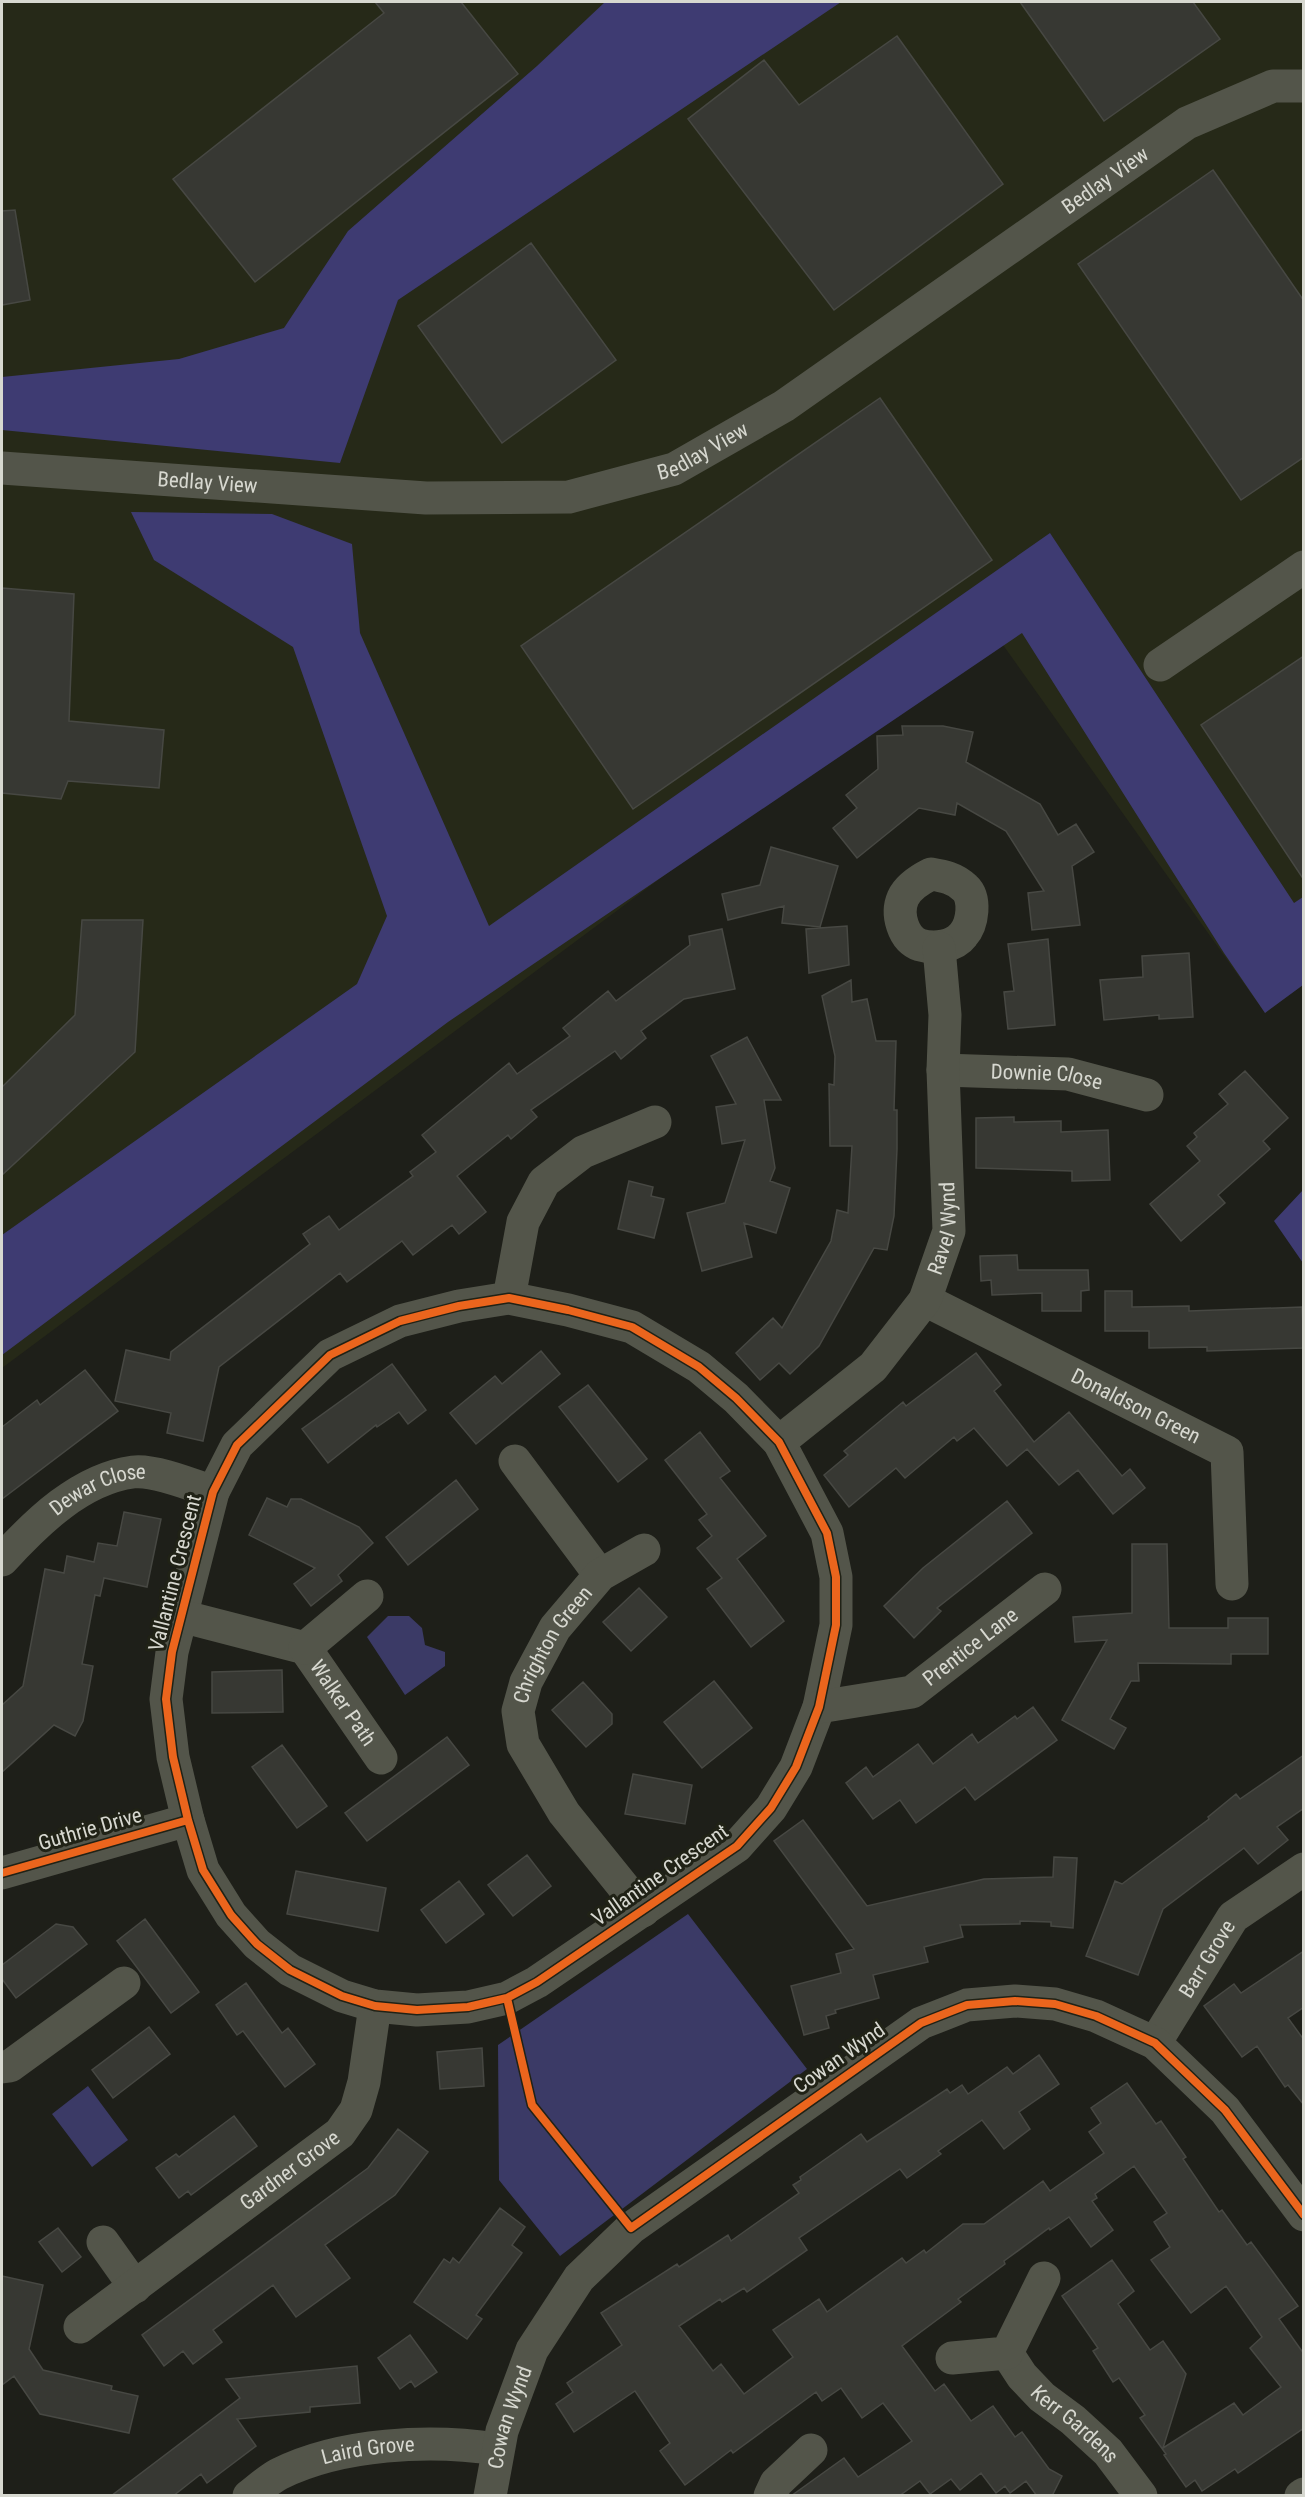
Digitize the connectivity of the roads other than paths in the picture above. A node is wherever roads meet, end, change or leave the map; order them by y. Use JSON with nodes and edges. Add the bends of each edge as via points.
{"nodes":[{"id":1,"x":1304,"y":86,"type":"edge"},
{"id":2,"x":2,"y":468,"type":"edge"},
{"id":3,"x":1304,"y":567,"type":"edge"},
{"id":4,"x":1160,"y":665,"type":"dead end"},
{"id":5,"x":939,"y":948,"type":"dead end"},
{"id":6,"x":943,"y":1070,"type":"junction"},
{"id":7,"x":1147,"y":1095,"type":"dead end"},
{"id":8,"x":655,"y":1122,"type":"dead end"},
{"id":9,"x":508,"y":1298,"type":"junction"},
{"id":10,"x":925,"y":1300,"type":"junction"},
{"id":11,"x":779,"y":1442,"type":"junction"},
{"id":12,"x":515,"y":1461,"type":"dead end"},
{"id":13,"x":213,"y":1492,"type":"junction"},
{"id":14,"x":644,"y":1550,"type":"dead end"},
{"id":15,"x":2,"y":1560,"type":"edge"},
{"id":16,"x":600,"y":1575,"type":"junction"},
{"id":17,"x":1232,"y":1584,"type":"dead end"},
{"id":18,"x":1045,"y":1589,"type":"dead end"},
{"id":19,"x":367,"y":1596,"type":"dead end"},
{"id":20,"x":181,"y":1616,"type":"junction"},
{"id":21,"x":305,"y":1648,"type":"junction"},
{"id":22,"x":819,"y":1707,"type":"junction"},
{"id":23,"x":381,"y":1758,"type":"dead end"},
{"id":24,"x":188,"y":1820,"type":"junction"},
{"id":25,"x":1304,"y":1869,"type":"edge"},
{"id":26,"x":2,"y":1873,"type":"edge"},
{"id":27,"x":644,"y":1911,"type":"junction"},
{"id":28,"x":124,"y":1983,"type":"dead end"},
{"id":29,"x":375,"y":2006,"type":"junction"},
{"id":30,"x":1155,"y":2043,"type":"junction"},
{"id":31,"x":2,"y":2067,"type":"edge"},
{"id":32,"x":1304,"y":2215,"type":"edge"},
{"id":33,"x":102,"y":2242,"type":"dead end"},
{"id":34,"x":1044,"y":2278,"type":"dead end"},
{"id":35,"x":135,"y":2286,"type":"junction"},
{"id":36,"x":80,"y":2327,"type":"dead end"},
{"id":37,"x":1007,"y":2353,"type":"junction"},
{"id":38,"x":952,"y":2358,"type":"dead end"},
{"id":39,"x":497,"y":2450,"type":"junction"},
{"id":40,"x":811,"y":2450,"type":"dead end"},
{"id":41,"x":249,"y":2496,"type":"edge"},
{"id":42,"x":490,"y":2496,"type":"edge"},
{"id":43,"x":770,"y":2496,"type":"edge"},
{"id":44,"x":1141,"y":2496,"type":"edge"}],
"edges":[{"from":1,"to":2,"type":"street","name":"Bedlay View","via":[[1273,86],[1187,123],[784,406],[674,469],[569,497],[426,498]]},
{"from":3,"to":4,"type":"street"},
{"from":5,"to":6,"type":"street","name":"Ravel Wynd","via":[[945,1015]]},
{"from":6,"to":7,"type":"street","name":"Downie Close","via":[[1068,1074]]},
{"from":6,"to":10,"type":"street","name":"Ravel Wynd","via":[[949,1231]]},
{"from":8,"to":9,"type":"street","via":[[583,1152],[543,1182],[523,1222]]},
{"from":9,"to":11,"type":"street","name":"Vallantine Crescent","via":[[632,1327],[699,1367]]},
{"from":9,"to":13,"type":"street","name":"Vallantine Crescent","via":[[400,1322],[330,1354],[237,1444]]},
{"from":10,"to":11,"type":"street","name":"Ravel Wynd","via":[[873,1367]]},
{"from":10,"to":17,"type":"street","name":"Donaldson Green","via":[[1227,1452]]},
{"from":11,"to":22,"type":"street","name":"Vallantine Crescent","via":[[828,1533],[836,1577],[836,1625]]},
{"from":12,"to":16,"type":"street"},
{"from":13,"to":15,"type":"street","name":"Dewar Close","via":[[135,1472],[100,1481],[34,1525]]},
{"from":13,"to":20,"type":"street","name":"Vallantine Crescent"},
{"from":14,"to":16,"type":"street","name":"Chrighton Green"},
{"from":16,"to":27,"type":"street","name":"Chrighton Green","via":[[555,1628],[526,1682],[518,1712],[523,1744],[564,1813]]},
{"from":18,"to":22,"type":"street","name":"Prentice Lane","via":[[912,1692]]},
{"from":19,"to":21,"type":"street","name":"Walker Path"},
{"from":20,"to":21,"type":"street","name":"Walker Path"},
{"from":20,"to":24,"type":"street","name":"Vallantine Crescent","via":[[166,1699],[173,1757]]},
{"from":21,"to":23,"type":"street","name":"Walker Path"},
{"from":22,"to":27,"type":"street","name":"Vallantine Crescent","via":[[796,1767],[771,1808],[737,1846]]},
{"from":24,"to":26,"type":"street","name":"Guthrie Drive"},
{"from":24,"to":29,"type":"street","name":"Vallantine Crescent","via":[[203,1870],[231,1915],[257,1944],[290,1970],[342,1996]]},
{"from":25,"to":30,"type":"street","name":"Barr Grove","via":[[1233,1917]]},
{"from":27,"to":29,"type":"street","name":"Vallantine Crescent","via":[[507,1998],[468,2007],[417,2010]]},
{"from":28,"to":31,"type":"street","via":[[10,2066]]},
{"from":29,"to":35,"type":"street","name":"Gardner Grove","via":[[356,2110],[340,2133]]},
{"from":30,"to":32,"type":"street","name":"Cowan Wynd","via":[[1225,2110]]},
{"from":30,"to":39,"type":"street","name":"Cowan Wynd","via":[[1096,2016],[1055,2004],[1015,2001],[968,2005],[921,2023],[631,2228],[579,2278],[532,2350]]},
{"from":33,"to":35,"type":"street"},
{"from":34,"to":37,"type":"street"},
{"from":35,"to":36,"type":"street","name":"Gardner Grove"},
{"from":37,"to":38,"type":"street"},
{"from":37,"to":44,"type":"street","name":"Kerr Gardens","via":[[1042,2397],[1108,2452]]},
{"from":39,"to":41,"type":"street","name":"Laird Grove","via":[[458,2443],[411,2444],[346,2453],[278,2475]]},
{"from":39,"to":42,"type":"street","name":"Cowan Wynd"},
{"from":40,"to":43,"type":"street","via":[[776,2483]]}]}
